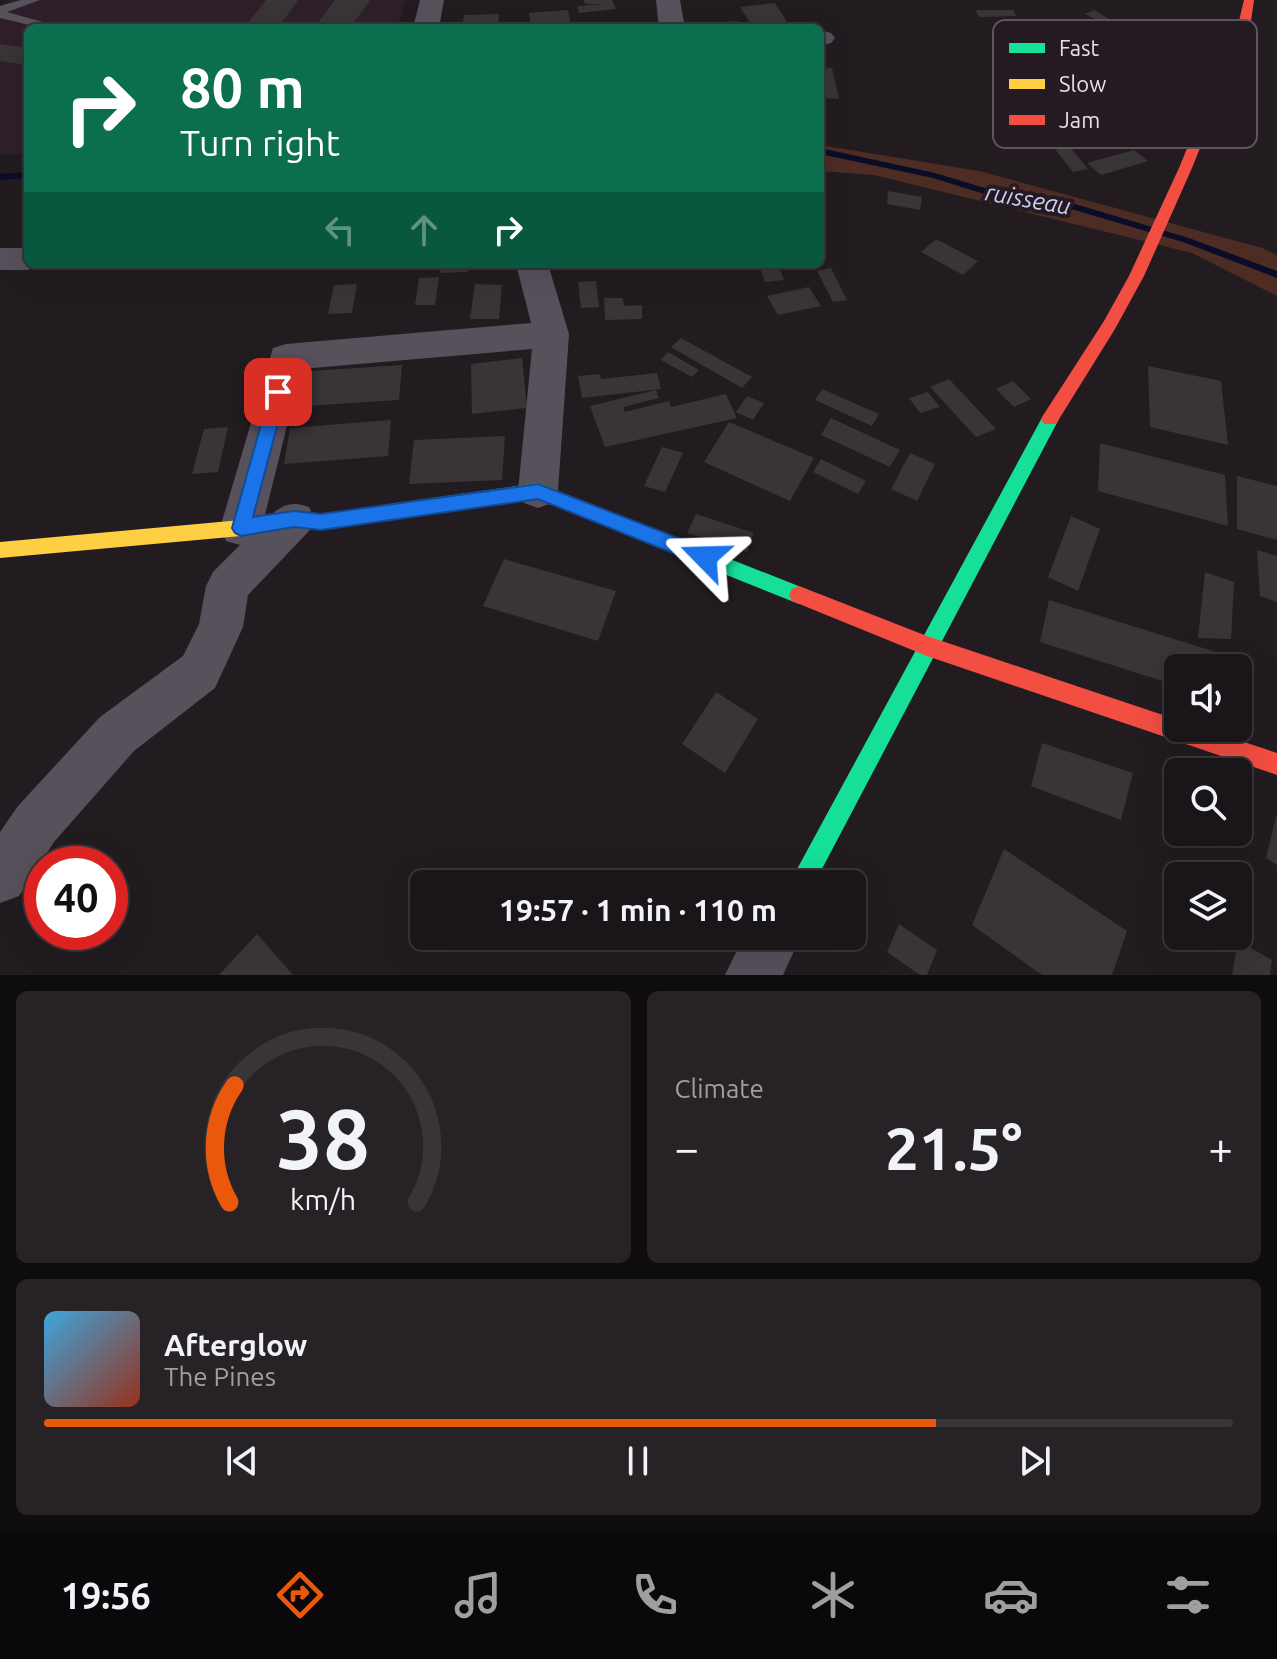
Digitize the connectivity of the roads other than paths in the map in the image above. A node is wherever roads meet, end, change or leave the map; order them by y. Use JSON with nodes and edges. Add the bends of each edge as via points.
{"nodes":[{"id":1,"x":34,"y":0,"type":"edge"},
{"id":2,"x":432,"y":0,"type":"edge"},
{"id":3,"x":668,"y":0,"type":"edge"},
{"id":4,"x":1249,"y":0,"type":"edge"},
{"id":5,"x":0,"y":12,"type":"edge"},
{"id":6,"x":1245,"y":20,"type":"edge"},
{"id":7,"x":44,"y":24,"type":"edge"},
{"id":8,"x":427,"y":24,"type":"edge"},
{"id":9,"x":671,"y":24,"type":"edge"},
{"id":10,"x":1191,"y":148,"type":"edge"},
{"id":11,"x":0,"y":259,"type":"edge"},
{"id":12,"x":24,"y":259,"type":"edge"},
{"id":13,"x":533,"y":268,"type":"edge"},
{"id":14,"x":551,"y":334,"type":"junction"},
{"id":15,"x":538,"y":491,"type":"junction"},
{"id":16,"x":294,"y":519,"type":"junction"},
{"id":17,"x":241,"y":528,"type":"junction"},
{"id":18,"x":0,"y":550,"type":"edge"},
{"id":19,"x":927,"y":646,"type":"junction"},
{"id":20,"x":1277,"y":764,"type":"edge"},
{"id":21,"x":808,"y":870,"type":"edge"},
{"id":22,"x":0,"y":877,"type":"edge"},
{"id":23,"x":766,"y":950,"type":"edge"},
{"id":24,"x":753,"y":975,"type":"edge"}],
"edges":[{"from":1,"to":5,"type":"lane"},
{"from":2,"to":8,"type":"street"},
{"from":3,"to":9,"type":"street"},
{"from":4,"to":6,"type":"street"},
{"from":5,"to":7,"type":"lane"},
{"from":10,"to":19,"type":"street","via":[[1117,312],[1070,382]]},
{"from":11,"to":12,"type":"street"},
{"from":13,"to":14,"type":"street"},
{"from":14,"to":15,"type":"street"},
{"from":14,"to":17,"type":"street","via":[[286,357]]},
{"from":15,"to":16,"type":"street","via":[[321,522]]},
{"from":15,"to":19,"type":"street"},
{"from":16,"to":17,"type":"street"},
{"from":16,"to":22,"type":"street","via":[[228,586],[221,627],[199,672],[117,734],[36,824]]},
{"from":17,"to":18,"type":"street"},
{"from":19,"to":20,"type":"street"},
{"from":19,"to":21,"type":"street"},
{"from":23,"to":24,"type":"street"}]}
